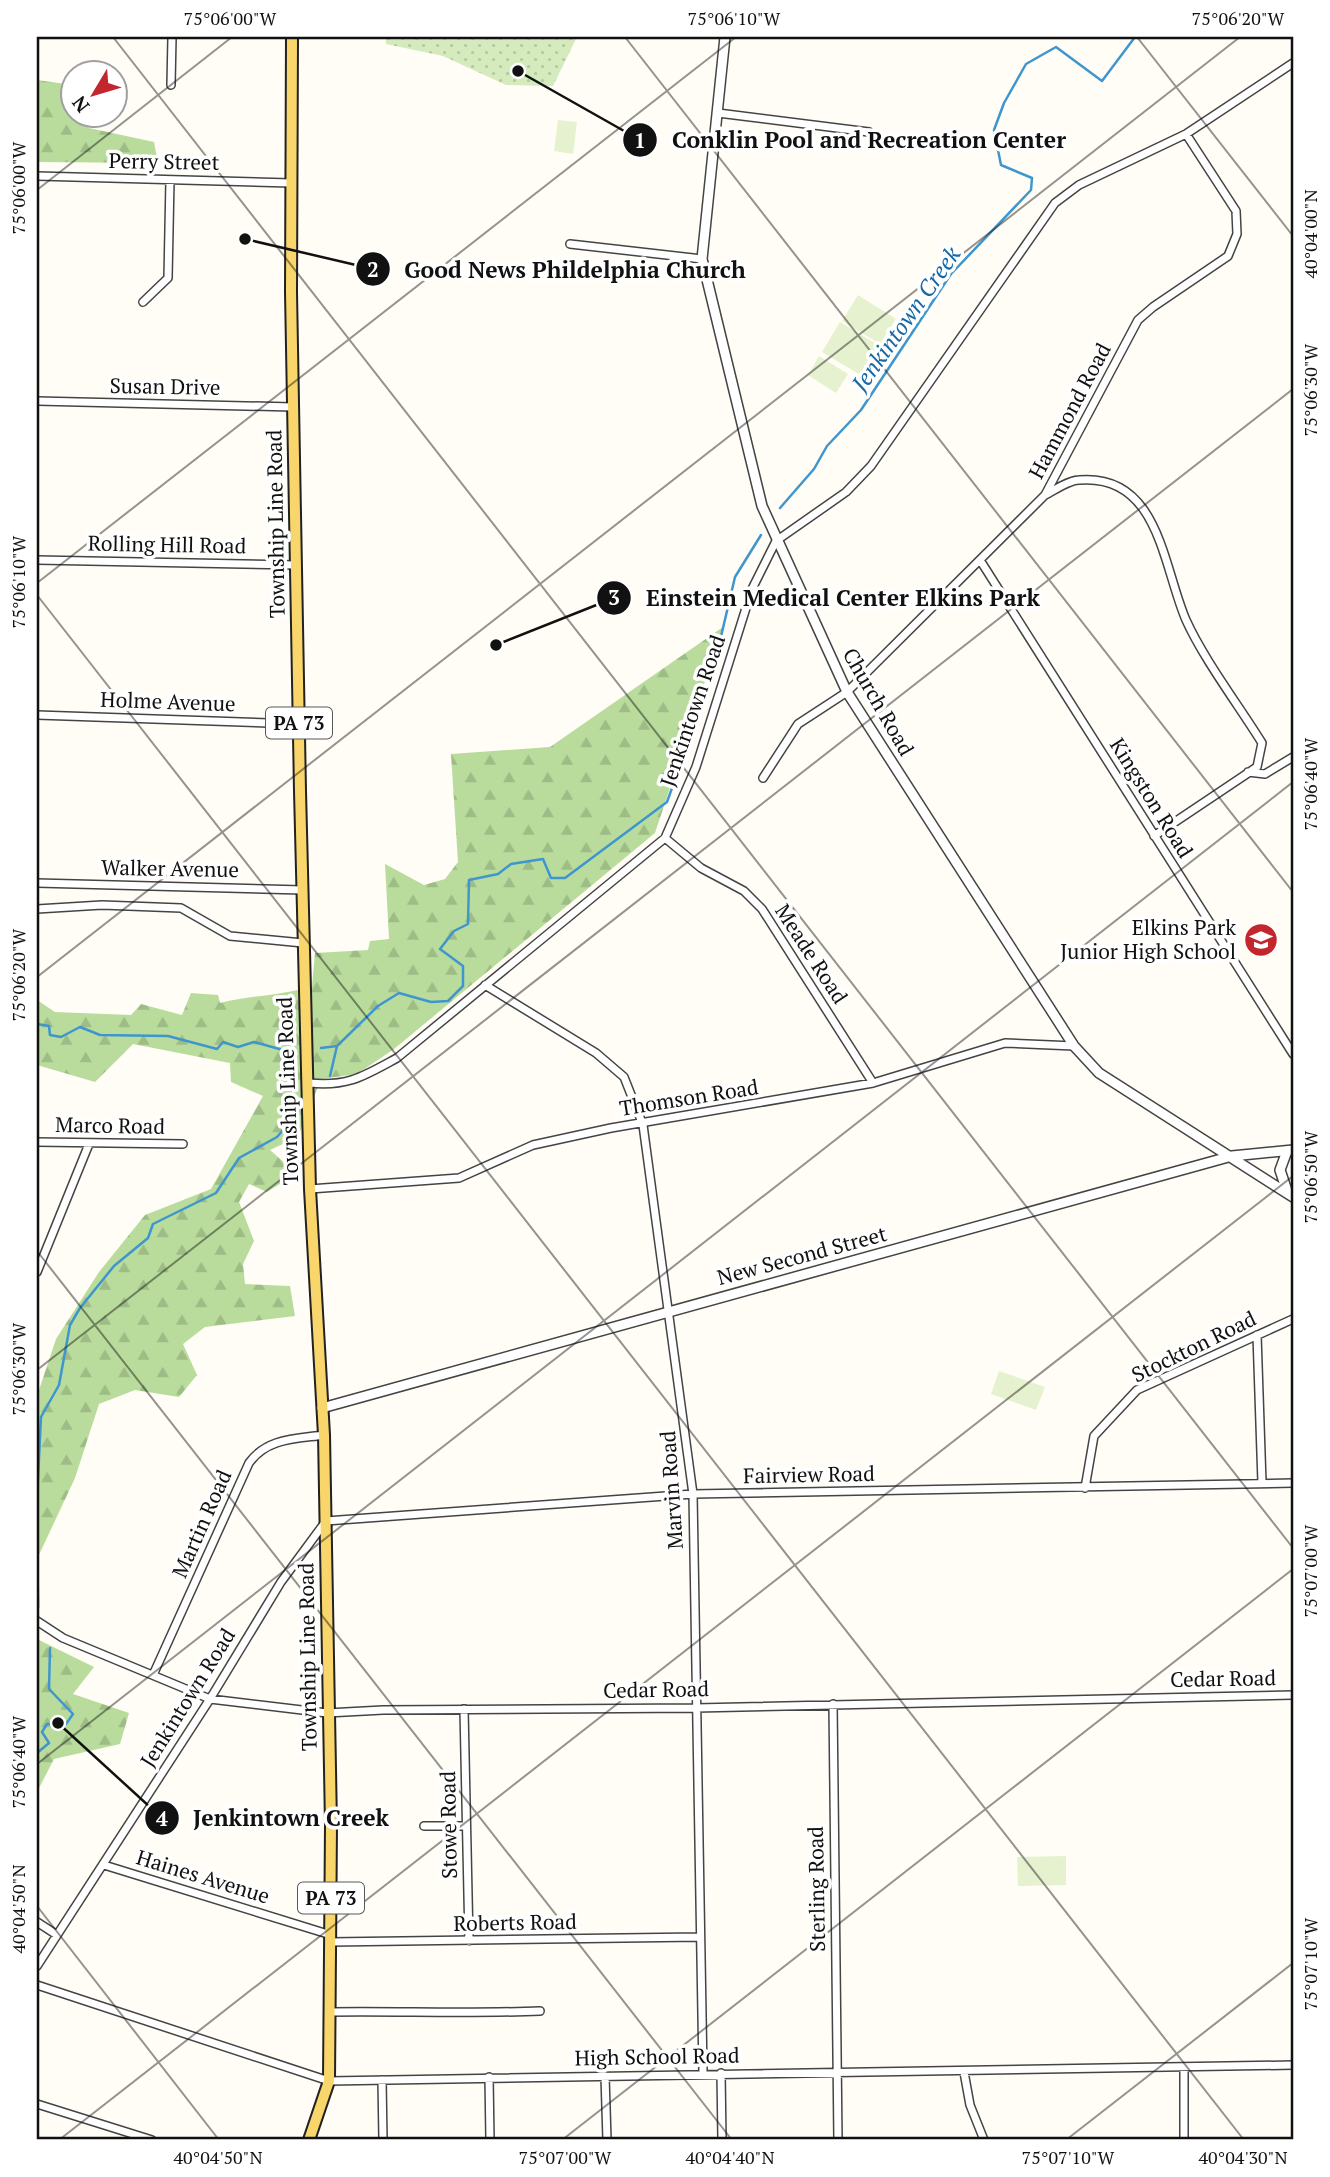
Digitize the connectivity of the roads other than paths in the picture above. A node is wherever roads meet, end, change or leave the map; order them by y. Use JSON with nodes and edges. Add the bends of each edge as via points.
{"nodes":[{"id":1,"x":172,"y":37,"type":"edge"},
{"id":2,"x":292,"y":37,"type":"edge"},
{"id":3,"x":725,"y":37,"type":"edge"},
{"id":4,"x":1293,"y":62,"type":"edge"},
{"id":5,"x":171,"y":85,"type":"dead end"},
{"id":6,"x":718,"y":113,"type":"junction"},
{"id":7,"x":869,"y":132,"type":"dead end"},
{"id":8,"x":1186,"y":134,"type":"junction"},
{"id":9,"x":37,"y":176,"type":"edge"},
{"id":10,"x":170,"y":180,"type":"junction"},
{"id":11,"x":291,"y":183,"type":"junction"},
{"id":12,"x":570,"y":244,"type":"dead end"},
{"id":13,"x":702,"y":259,"type":"junction"},
{"id":14,"x":143,"y":302,"type":"dead end"},
{"id":15,"x":37,"y":401,"type":"edge"},
{"id":16,"x":293,"y":407,"type":"junction"},
{"id":17,"x":1045,"y":495,"type":"junction"},
{"id":18,"x":776,"y":541,"type":"junction"},
{"id":19,"x":37,"y":560,"type":"edge"},
{"id":20,"x":980,"y":561,"type":"junction"},
{"id":21,"x":297,"y":565,"type":"junction"},
{"id":22,"x":847,"y":692,"type":"junction"},
{"id":23,"x":37,"y":715,"type":"edge"},
{"id":24,"x":299,"y":724,"type":"junction"},
{"id":25,"x":1293,"y":757,"type":"edge"},
{"id":26,"x":1248,"y":772,"type":"junction"},
{"id":27,"x":763,"y":778,"type":"dead end"},
{"id":28,"x":1154,"y":836,"type":"junction"},
{"id":29,"x":665,"y":838,"type":"junction"},
{"id":30,"x":37,"y":883,"type":"edge"},
{"id":31,"x":303,"y":890,"type":"junction"},
{"id":32,"x":37,"y":909,"type":"edge"},
{"id":33,"x":303,"y":943,"type":"junction"},
{"id":34,"x":485,"y":985,"type":"junction"},
{"id":35,"x":1074,"y":1046,"type":"junction"},
{"id":36,"x":1293,"y":1054,"type":"edge"},
{"id":37,"x":309,"y":1083,"type":"junction"},
{"id":38,"x":873,"y":1083,"type":"junction"},
{"id":39,"x":643,"y":1125,"type":"junction"},
{"id":40,"x":37,"y":1142,"type":"edge"},
{"id":41,"x":89,"y":1144,"type":"junction"},
{"id":42,"x":183,"y":1144,"type":"dead end"},
{"id":43,"x":1290,"y":1150,"type":"edge"},
{"id":44,"x":1232,"y":1156,"type":"junction"},
{"id":45,"x":310,"y":1189,"type":"junction"},
{"id":46,"x":1291,"y":1195,"type":"edge"},
{"id":47,"x":37,"y":1272,"type":"edge"},
{"id":48,"x":670,"y":1311,"type":"junction"},
{"id":49,"x":1293,"y":1319,"type":"edge"},
{"id":50,"x":1257,"y":1335,"type":"junction"},
{"id":51,"x":322,"y":1408,"type":"junction"},
{"id":52,"x":324,"y":1435,"type":"junction"},
{"id":53,"x":1262,"y":1483,"type":"junction"},
{"id":54,"x":1293,"y":1483,"type":"edge"},
{"id":55,"x":1085,"y":1488,"type":"junction"},
{"id":56,"x":693,"y":1494,"type":"junction"},
{"id":57,"x":326,"y":1521,"type":"junction"},
{"id":58,"x":37,"y":1621,"type":"edge"},
{"id":59,"x":153,"y":1675,"type":"junction"},
{"id":60,"x":1293,"y":1695,"type":"edge"},
{"id":61,"x":209,"y":1699,"type":"junction"},
{"id":62,"x":833,"y":1704,"type":"junction"},
{"id":63,"x":696,"y":1707,"type":"junction"},
{"id":64,"x":464,"y":1709,"type":"junction"},
{"id":65,"x":327,"y":1713,"type":"junction"},
{"id":66,"x":424,"y":1826,"type":"dead end"},
{"id":67,"x":466,"y":1826,"type":"junction"},
{"id":68,"x":104,"y":1865,"type":"junction"},
{"id":69,"x":37,"y":1922,"type":"edge"},
{"id":70,"x":57,"y":1935,"type":"junction"},
{"id":71,"x":700,"y":1937,"type":"junction"},
{"id":72,"x":331,"y":1939,"type":"junction"},
{"id":73,"x":469,"y":1941,"type":"junction"},
{"id":74,"x":37,"y":1966,"type":"edge"},
{"id":75,"x":37,"y":1985,"type":"edge"},
{"id":76,"x":540,"y":2011,"type":"dead end"},
{"id":77,"x":330,"y":2012,"type":"junction"},
{"id":78,"x":1293,"y":2065,"type":"edge"},
{"id":79,"x":1184,"y":2067,"type":"junction"},
{"id":80,"x":964,"y":2072,"type":"junction"},
{"id":81,"x":703,"y":2073,"type":"junction"},
{"id":82,"x":721,"y":2073,"type":"junction"},
{"id":83,"x":837,"y":2073,"type":"junction"},
{"id":84,"x":606,"y":2076,"type":"junction"},
{"id":85,"x":489,"y":2077,"type":"junction"},
{"id":86,"x":382,"y":2080,"type":"junction"},
{"id":87,"x":329,"y":2081,"type":"junction"},
{"id":88,"x":37,"y":2104,"type":"edge"},
{"id":89,"x":152,"y":2140,"type":"edge"},
{"id":90,"x":309,"y":2140,"type":"edge"},
{"id":91,"x":383,"y":2140,"type":"edge"},
{"id":92,"x":490,"y":2140,"type":"edge"},
{"id":93,"x":607,"y":2140,"type":"edge"},
{"id":94,"x":722,"y":2140,"type":"edge"},
{"id":95,"x":838,"y":2140,"type":"edge"},
{"id":96,"x":984,"y":2140,"type":"edge"},
{"id":97,"x":1184,"y":2140,"type":"edge"}],
"edges":[{"from":1,"to":5,"type":"street"},
{"from":2,"to":11,"type":"main road","name":"Township Line Road","number":"PA 73"},
{"from":3,"to":6,"type":"street","name":"Church Road"},
{"from":4,"to":8,"type":"street","name":"Jenkintown Road"},
{"from":6,"to":7,"type":"street"},
{"from":6,"to":13,"type":"street","name":"Church Road"},
{"from":8,"to":17,"type":"street","name":"Hammond Road","via":[[1236,211],[1237,234],[1228,256],[1138,320]]},
{"from":8,"to":18,"type":"street","name":"Jenkintown Road","via":[[1079,185],[1055,204],[872,466],[846,492]]},
{"from":9,"to":10,"type":"street","name":"Perry Street"},
{"from":10,"to":11,"type":"street","name":"Perry Street"},
{"from":10,"to":14,"type":"street","via":[[168,278]]},
{"from":11,"to":16,"type":"main road","name":"Township Line Road","number":"PA 73"},
{"from":12,"to":13,"type":"street"},
{"from":13,"to":18,"type":"street","name":"Church Road","via":[[762,506]]},
{"from":15,"to":16,"type":"street","name":"Susan Drive"},
{"from":16,"to":21,"type":"main road","name":"Township Line Road","number":"PA 73"},
{"from":17,"to":20,"type":"street","name":"Hammond Road"},
{"from":17,"to":26,"type":"street","via":[[1078,479],[1109,483],[1133,495],[1151,517],[1186,621],[1262,743],[1257,767]]},
{"from":18,"to":22,"type":"street","name":"Church Road"},
{"from":18,"to":29,"type":"street","name":"Jenkintown Road","via":[[752,589],[696,766]]},
{"from":19,"to":21,"type":"street","name":"Rolling Hill Road"},
{"from":20,"to":22,"type":"street","name":"Hammond Road"},
{"from":20,"to":28,"type":"street","name":"Kingston Road"},
{"from":21,"to":24,"type":"main road","name":"Township Line Road","number":"PA 73"},
{"from":22,"to":27,"type":"street","name":"Hammond Road","via":[[798,724]]},
{"from":22,"to":35,"type":"street","name":"Church Road"},
{"from":23,"to":24,"type":"street","name":"Holme Avenue"},
{"from":24,"to":31,"type":"main road","name":"Township Line Road","number":"PA 73"},
{"from":25,"to":26,"type":"street","via":[[1265,774]]},
{"from":26,"to":28,"type":"street"},
{"from":28,"to":36,"type":"street","name":"Kingston Road"},
{"from":29,"to":34,"type":"street","name":"Jenkintown Road"},
{"from":29,"to":38,"type":"street","name":"Meade Road","via":[[701,868],[744,891],[762,909]]},
{"from":30,"to":31,"type":"street","name":"Walker Avenue"},
{"from":31,"to":33,"type":"main road","name":"Township Line Road","number":"PA 73"},
{"from":32,"to":33,"type":"street","via":[[102,905],[181,908],[230,936]]},
{"from":33,"to":37,"type":"main road","name":"Township Line Road","number":"PA 73"},
{"from":34,"to":37,"type":"street","name":"Jenkintown Road","via":[[397,1058],[354,1082]]},
{"from":34,"to":39,"type":"street","name":"Marvin Road","via":[[596,1054],[624,1077]]},
{"from":35,"to":38,"type":"street","name":"Thomson Road","via":[[1005,1042]]},
{"from":35,"to":44,"type":"street","name":"Church Road","via":[[1099,1073]]},
{"from":37,"to":45,"type":"main road","name":"Township Line Road","number":"PA 73"},
{"from":38,"to":39,"type":"street","name":"Thomson Road"},
{"from":39,"to":45,"type":"street","name":"Thomson Road","via":[[533,1145],[459,1178]]},
{"from":39,"to":48,"type":"street","name":"Marvin Road"},
{"from":40,"to":41,"type":"street","name":"Marco Road"},
{"from":41,"to":42,"type":"street","name":"Marco Road"},
{"from":41,"to":47,"type":"street"},
{"from":43,"to":44,"type":"street","name":"New Second Street"},
{"from":43,"to":46,"type":"street","via":[[1280,1170]]},
{"from":44,"to":46,"type":"street","name":"Church Road"},
{"from":44,"to":48,"type":"street","name":"New Second Street"},
{"from":45,"to":51,"type":"main road","name":"Township Line Road","number":"PA 73"},
{"from":48,"to":51,"type":"street","name":"New Second Street"},
{"from":48,"to":56,"type":"street","name":"Marvin Road"},
{"from":49,"to":50,"type":"street","name":"Stockton Road"},
{"from":50,"to":53,"type":"street"},
{"from":50,"to":55,"type":"street","name":"Stockton Road","via":[[1137,1390],[1094,1436]]},
{"from":51,"to":52,"type":"main road","name":"Township Line Road","number":"PA 73"},
{"from":52,"to":57,"type":"main road","name":"Township Line Road","number":"PA 73"},
{"from":52,"to":59,"type":"street","name":"Martin Road","via":[[274,1443],[249,1463]]},
{"from":53,"to":54,"type":"street","name":"Fairview Road"},
{"from":53,"to":55,"type":"street","name":"Fairview Road"},
{"from":55,"to":56,"type":"street","name":"Fairview Road"},
{"from":56,"to":57,"type":"street","name":"Fairview Road"},
{"from":56,"to":63,"type":"street","name":"Marvin Road"},
{"from":57,"to":61,"type":"street","name":"Jenkintown Road","via":[[281,1582]]},
{"from":57,"to":65,"type":"main road","name":"Township Line Road","number":"PA 73"},
{"from":58,"to":59,"type":"street","name":"Cedar Road","via":[[63,1637]]},
{"from":59,"to":61,"type":"street","name":"Cedar Road"},
{"from":60,"to":62,"type":"street","name":"Cedar Road"},
{"from":61,"to":65,"type":"street","name":"Cedar Road"},
{"from":61,"to":68,"type":"street","name":"Jenkintown Road"},
{"from":62,"to":63,"type":"street","name":"Cedar Road"},
{"from":62,"to":83,"type":"street","name":"Sterling Road"},
{"from":63,"to":64,"type":"street","name":"Cedar Road"},
{"from":63,"to":71,"type":"street","name":"Marvin Road"},
{"from":64,"to":65,"type":"street","name":"Cedar Road"},
{"from":64,"to":67,"type":"street","name":"Stowe Road"},
{"from":65,"to":72,"type":"main road","name":"Township Line Road","number":"PA 73"},
{"from":66,"to":67,"type":"street"},
{"from":67,"to":73,"type":"street","name":"Stowe Road"},
{"from":68,"to":70,"type":"street","name":"Jenkintown Road"},
{"from":68,"to":72,"type":"street","name":"Haines Avenue"},
{"from":69,"to":70,"type":"street"},
{"from":70,"to":74,"type":"street","name":"Jenkintown Road"},
{"from":71,"to":73,"type":"street","name":"Roberts Road"},
{"from":71,"to":81,"type":"street","name":"Marvin Road"},
{"from":72,"to":73,"type":"street","name":"Roberts Road"},
{"from":72,"to":77,"type":"main road","name":"Township Line Road","number":"PA 73"},
{"from":75,"to":87,"type":"street","name":"High School Road"},
{"from":76,"to":77,"type":"street","via":[[465,2015]]},
{"from":77,"to":87,"type":"main road","name":"Township Line Road","number":"PA 73"},
{"from":78,"to":79,"type":"street","name":"High School Road"},
{"from":79,"to":80,"type":"street","name":"High School Road"},
{"from":79,"to":97,"type":"street"},
{"from":80,"to":83,"type":"street","name":"High School Road"},
{"from":80,"to":96,"type":"street","via":[[970,2105]]},
{"from":81,"to":82,"type":"street","name":"High School Road"},
{"from":81,"to":84,"type":"street","name":"High School Road"},
{"from":82,"to":83,"type":"street","name":"High School Road"},
{"from":82,"to":94,"type":"street"},
{"from":83,"to":95,"type":"street","name":"Sterling Road"},
{"from":84,"to":85,"type":"street","name":"High School Road"},
{"from":84,"to":93,"type":"street"},
{"from":85,"to":86,"type":"street","name":"High School Road"},
{"from":85,"to":92,"type":"street"},
{"from":86,"to":87,"type":"street","name":"High School Road"},
{"from":86,"to":91,"type":"street"},
{"from":87,"to":90,"type":"main road","name":"Township Line Road","number":"PA 73"},
{"from":88,"to":89,"type":"street"}]}
